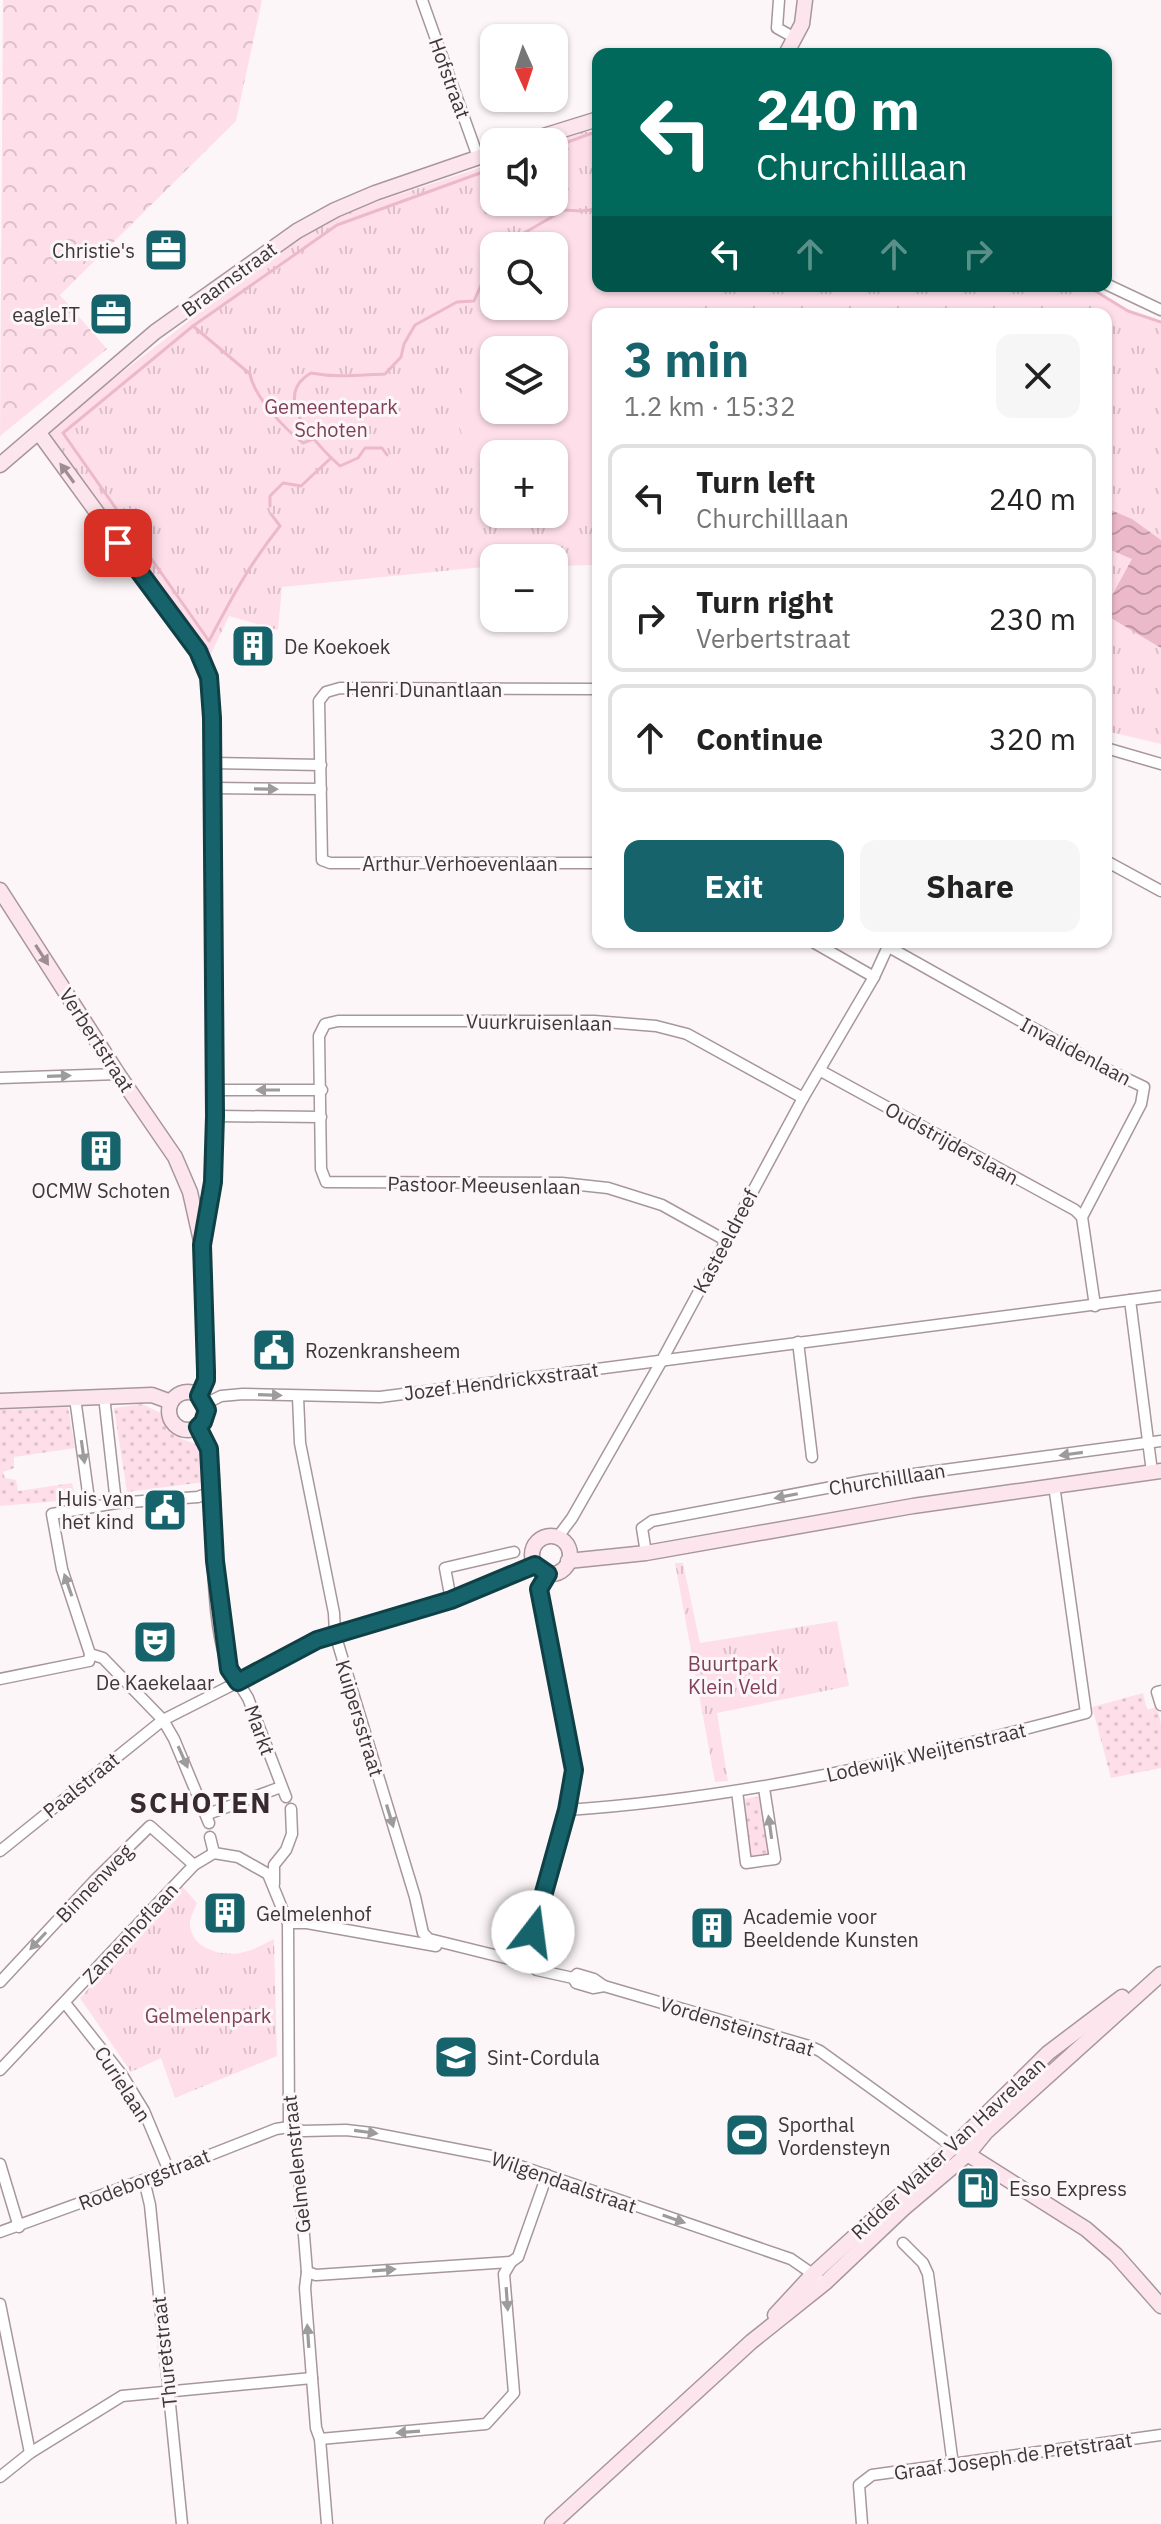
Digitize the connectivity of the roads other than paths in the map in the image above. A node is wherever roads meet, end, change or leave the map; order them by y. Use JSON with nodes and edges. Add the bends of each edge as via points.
{"nodes":[{"id":1,"x":422,"y":0,"type":"edge"},
{"id":2,"x":779,"y":0,"type":"edge"},
{"id":3,"x":805,"y":0,"type":"edge"},
{"id":4,"x":795,"y":38,"type":"junction"},
{"id":5,"x":789,"y":48,"type":"edge"},
{"id":6,"x":592,"y":121,"type":"edge"},
{"id":7,"x":568,"y":128,"type":"edge"},
{"id":8,"x":478,"y":157,"type":"joint"},
{"id":9,"x":1112,"y":287,"type":"edge"},
{"id":10,"x":1161,"y":310,"type":"edge"},
{"id":11,"x":39,"y":433,"type":"junction"},
{"id":12,"x":0,"y":465,"type":"edge"},
{"id":13,"x":592,"y":689,"type":"edge"},
{"id":14,"x":1112,"y":750,"type":"edge"},
{"id":15,"x":211,"y":763,"type":"junction"},
{"id":16,"x":1161,"y":764,"type":"edge"},
{"id":17,"x":321,"y":765,"type":"junction"},
{"id":18,"x":211,"y":788,"type":"junction"},
{"id":19,"x":321,"y":789,"type":"junction"},
{"id":20,"x":322,"y":860,"type":"joint"},
{"id":21,"x":592,"y":863,"type":"edge"},
{"id":22,"x":1112,"y":864,"type":"edge"},
{"id":23,"x":0,"y":890,"type":"edge"},
{"id":24,"x":1161,"y":891,"type":"edge"},
{"id":25,"x":823,"y":948,"type":"edge"},
{"id":26,"x":886,"y":948,"type":"edge"},
{"id":27,"x":895,"y":948,"type":"edge"},
{"id":28,"x":874,"y":977,"type":"junction"},
{"id":29,"x":821,"y":1071,"type":"junction"},
{"id":30,"x":118,"y":1074,"type":"junction"},
{"id":31,"x":0,"y":1078,"type":"edge"},
{"id":32,"x":214,"y":1090,"type":"junction"},
{"id":33,"x":322,"y":1090,"type":"junction"},
{"id":34,"x":803,"y":1098,"type":"junction"},
{"id":35,"x":215,"y":1116,"type":"junction"},
{"id":36,"x":321,"y":1117,"type":"junction"},
{"id":37,"x":213,"y":1182,"type":"junction"},
{"id":38,"x":326,"y":1182,"type":"joint"},
{"id":39,"x":190,"y":1192,"type":"junction"},
{"id":40,"x":1082,"y":1217,"type":"junction"},
{"id":41,"x":725,"y":1240,"type":"junction"},
{"id":42,"x":202,"y":1245,"type":"junction"},
{"id":43,"x":1161,"y":1296,"type":"edge"},
{"id":44,"x":1130,"y":1300,"type":"junction"},
{"id":45,"x":1095,"y":1306,"type":"junction"},
{"id":46,"x":798,"y":1342,"type":"junction"},
{"id":47,"x":661,"y":1362,"type":"junction"},
{"id":48,"x":104,"y":1396,"type":"junction"},
{"id":49,"x":298,"y":1397,"type":"junction"},
{"id":50,"x":75,"y":1398,"type":"junction"},
{"id":51,"x":202,"y":1400,"type":"junction"},
{"id":52,"x":0,"y":1401,"type":"edge"},
{"id":53,"x":171,"y":1402,"type":"junction"},
{"id":54,"x":198,"y":1427,"type":"junction"},
{"id":55,"x":1161,"y":1441,"type":"edge"},
{"id":56,"x":1148,"y":1443,"type":"junction"},
{"id":57,"x":812,"y":1457,"type":"dead end"},
{"id":58,"x":1157,"y":1472,"type":"edge"},
{"id":59,"x":1054,"y":1485,"type":"junction"},
{"id":60,"x":213,"y":1491,"type":"junction"},
{"id":61,"x":116,"y":1503,"type":"junction"},
{"id":62,"x":90,"y":1507,"type":"junction"},
{"id":63,"x":557,"y":1538,"type":"junction"},
{"id":64,"x":514,"y":1552,"type":"dead end"},
{"id":65,"x":646,"y":1553,"type":"junction"},
{"id":66,"x":568,"y":1561,"type":"junction"},
{"id":67,"x":542,"y":1570,"type":"junction"},
{"id":68,"x":451,"y":1600,"type":"junction"},
{"id":69,"x":335,"y":1634,"type":"junction"},
{"id":70,"x":90,"y":1654,"type":"junction"},
{"id":71,"x":0,"y":1679,"type":"edge"},
{"id":72,"x":238,"y":1682,"type":"junction"},
{"id":73,"x":1161,"y":1691,"type":"edge"},
{"id":74,"x":1161,"y":1705,"type":"edge"},
{"id":75,"x":163,"y":1720,"type":"junction"},
{"id":76,"x":764,"y":1788,"type":"junction"},
{"id":77,"x":737,"y":1791,"type":"junction"},
{"id":78,"x":291,"y":1809,"type":"dead end"},
{"id":79,"x":567,"y":1810,"type":"junction"},
{"id":80,"x":210,"y":1837,"type":"dead end"},
{"id":81,"x":0,"y":1851,"type":"edge"},
{"id":82,"x":214,"y":1853,"type":"junction"},
{"id":83,"x":194,"y":1865,"type":"junction"},
{"id":84,"x":274,"y":1886,"type":"junction"},
{"id":85,"x":288,"y":1923,"type":"junction"},
{"id":86,"x":1161,"y":1974,"type":"edge"},
{"id":87,"x":0,"y":1982,"type":"edge"},
{"id":88,"x":65,"y":2003,"type":"junction"},
{"id":89,"x":0,"y":2070,"type":"edge"},
{"id":90,"x":289,"y":2127,"type":"junction"},
{"id":91,"x":953,"y":2147,"type":"junction"},
{"id":92,"x":969,"y":2153,"type":"junction"},
{"id":93,"x":0,"y":2164,"type":"edge"},
{"id":94,"x":169,"y":2171,"type":"junction"},
{"id":95,"x":547,"y":2175,"type":"junction"},
{"id":96,"x":144,"y":2180,"type":"junction"},
{"id":97,"x":19,"y":2227,"type":"junction"},
{"id":98,"x":0,"y":2232,"type":"edge"},
{"id":99,"x":903,"y":2243,"type":"dead end"},
{"id":100,"x":511,"y":2262,"type":"junction"},
{"id":101,"x":307,"y":2272,"type":"junction"},
{"id":102,"x":819,"y":2278,"type":"junction"},
{"id":103,"x":1161,"y":2306,"type":"edge"},
{"id":104,"x":0,"y":2308,"type":"edge"},
{"id":105,"x":312,"y":2378,"type":"junction"},
{"id":106,"x":169,"y":2391,"type":"junction"},
{"id":107,"x":1161,"y":2435,"type":"edge"},
{"id":108,"x":320,"y":2439,"type":"junction"},
{"id":109,"x":30,"y":2453,"type":"junction"},
{"id":110,"x":953,"y":2465,"type":"junction"},
{"id":111,"x":0,"y":2477,"type":"edge"},
{"id":112,"x":574,"y":2506,"type":"junction"},
{"id":113,"x":182,"y":2524,"type":"edge"},
{"id":114,"x":327,"y":2524,"type":"edge"},
{"id":115,"x":552,"y":2524,"type":"edge"},
{"id":116,"x":561,"y":2524,"type":"edge"},
{"id":117,"x":862,"y":2524,"type":"edge"}],
"edges":[{"from":1,"to":8,"type":"street","name":"Hofstraat"},
{"from":2,"to":4,"type":"street","via":[[777,28]]},
{"from":3,"to":4,"type":"street"},
{"from":4,"to":5,"type":"street"},
{"from":6,"to":7,"type":"street"},
{"from":8,"to":11,"type":"street","name":"Braamstraat","via":[[375,193],[297,231],[155,332]]},
{"from":9,"to":10,"type":"street"},
{"from":11,"to":12,"type":"street","name":"Braamstraat"},
{"from":15,"to":11,"type":"street","name":"Verbertstraat","one_way":true,"via":[[209,677],[198,651]]},
{"from":13,"to":17,"type":"street","name":"Henri Dunantlaan","via":[[340,688],[319,701]]},
{"from":14,"to":16,"type":"street"},
{"from":15,"to":17,"type":"street"},
{"from":15,"to":18,"type":"street","name":"Verbertstraat"},
{"from":17,"to":19,"type":"street","name":"Henri Dunantlaan"},
{"from":18,"to":19,"type":"street","one_way":true},
{"from":18,"to":32,"type":"street","name":"Verbertstraat"},
{"from":19,"to":20,"type":"street","name":"Henri Dunantlaan"},
{"from":20,"to":21,"type":"street","name":"Arthur Verhoevenlaan"},
{"from":22,"to":24,"type":"street"},
{"from":23,"to":30,"type":"street","name":"Verbertstraat","one_way":true},
{"from":25,"to":28,"type":"street"},
{"from":26,"to":28,"type":"street","name":"Kasteeldreef"},
{"from":27,"to":40,"type":"street","name":"Invalidenlaan","via":[[1144,1087],[1141,1104]]},
{"from":28,"to":29,"type":"street","name":"Kasteeldreef"},
{"from":29,"to":34,"type":"street","name":"Kasteeldreef"},
{"from":29,"to":40,"type":"street","name":"Oudstrijderslaan"},
{"from":31,"to":30,"type":"street","one_way":true},
{"from":30,"to":39,"type":"street","name":"Verbertstraat","via":[[175,1157]]},
{"from":33,"to":32,"type":"street","one_way":true},
{"from":32,"to":35,"type":"street","name":"Verbertstraat"},
{"from":33,"to":34,"type":"street","name":"Vuurkruisenlaan","via":[[319,1036],[325,1024],[594,1021],[687,1034]]},
{"from":33,"to":36,"type":"street","name":"Vuurkruisenlaan"},
{"from":34,"to":41,"type":"street","name":"Kasteeldreef"},
{"from":35,"to":36,"type":"street"},
{"from":35,"to":37,"type":"street","name":"Verbertstraat"},
{"from":36,"to":38,"type":"street","name":"Vuurkruisenlaan"},
{"from":37,"to":39,"type":"street"},
{"from":37,"to":42,"type":"street","name":"Verbertstraat"},
{"from":38,"to":41,"type":"street","name":"Pastoor Meeusenlaan","via":[[562,1183],[608,1188],[662,1205]]},
{"from":39,"to":42,"type":"street","name":"Verbertstraat"},
{"from":40,"to":45,"type":"street"},
{"from":41,"to":47,"type":"street","name":"Kasteeldreef"},
{"from":42,"to":51,"type":"street","name":"Verbertstraat"},
{"from":43,"to":44,"type":"street","name":"Jozef Hendrickxstraat"},
{"from":44,"to":45,"type":"street","name":"Jozef Hendrickxstraat"},
{"from":44,"to":56,"type":"street"},
{"from":45,"to":46,"type":"street","name":"Jozef Hendrickxstraat"},
{"from":46,"to":47,"type":"street","name":"Jozef Hendrickxstraat"},
{"from":46,"to":57,"type":"street"},
{"from":47,"to":49,"type":"street","name":"Jozef Hendrickxstraat","via":[[380,1397]]},
{"from":47,"to":63,"type":"street","name":"Kasteeldreef"},
{"from":48,"to":50,"type":"street"},
{"from":48,"to":53,"type":"street","via":[[152,1395]]},
{"from":48,"to":61,"type":"street"},
{"from":51,"to":49,"type":"street","name":"Jozef Hendrickxstraat","one_way":true},
{"from":49,"to":69,"type":"street","name":"Kuipersstraat","via":[[300,1443]]},
{"from":50,"to":52,"type":"street"},
{"from":50,"to":62,"type":"street","one_way":true},
{"from":51,"to":53,"type":"street","via":[[186,1392]]},
{"from":51,"to":54,"type":"street","name":"Verbertstraat","via":[[206,1417]]},
{"from":53,"to":54,"type":"street","via":[[169,1414],[175,1425],[186,1430]]},
{"from":54,"to":60,"type":"street","via":[[209,1449]]},
{"from":55,"to":56,"type":"street","name":"Churchilllaan"},
{"from":56,"to":58,"type":"street"},
{"from":56,"to":65,"type":"street","name":"Churchilllaan","one_way":true,"via":[[869,1480],[652,1521],[642,1528]]},
{"from":58,"to":59,"type":"street","name":"Churchilllaan"},
{"from":59,"to":65,"type":"street","name":"Churchilllaan"},
{"from":59,"to":76,"type":"street","name":"Lodewijk Weijtenstraat","via":[[1086,1713],[865,1769]]},
{"from":60,"to":61,"type":"street","via":[[198,1497]]},
{"from":60,"to":72,"type":"street","via":[[224,1643],[229,1669]]},
{"from":61,"to":62,"type":"street"},
{"from":70,"to":62,"type":"street","one_way":true,"via":[[62,1569],[52,1514]]},
{"from":63,"to":66,"type":"street","via":[[566,1545]]},
{"from":63,"to":67,"type":"street","via":[[544,1538],[532,1553]]},
{"from":64,"to":68,"type":"street","via":[[445,1568]]},
{"from":65,"to":66,"type":"street","name":"Churchilllaan"},
{"from":66,"to":67,"type":"street","via":[[560,1571]]},
{"from":67,"to":68,"type":"street"},
{"from":67,"to":79,"type":"street","via":[[539,1589],[574,1770]]},
{"from":68,"to":69,"type":"street"},
{"from":69,"to":72,"type":"street"},
{"from":69,"to":79,"type":"street","name":"Kuipersstraat","one_way":true,"via":[[429,1939],[524,1958]]},
{"from":70,"to":71,"type":"street","via":[[89,1661]]},
{"from":70,"to":75,"type":"street","name":"Markt","via":[[103,1658]]},
{"from":72,"to":75,"type":"street"},
{"from":75,"to":72,"type":"street","name":"Markt","one_way":true,"via":[[209,1819],[284,1792]]},
{"from":73,"to":74,"type":"street"},
{"from":75,"to":81,"type":"street","name":"Paalstraat"},
{"from":76,"to":77,"type":"street","name":"Lodewijk Weijtenstraat"},
{"from":77,"to":76,"type":"street","one_way":true,"via":[[746,1863],[775,1859]]},
{"from":77,"to":79,"type":"street","name":"Lodewijk Weijtenstraat"},
{"from":78,"to":84,"type":"street","via":[[292,1834],[274,1865]]},
{"from":80,"to":82,"type":"street"},
{"from":82,"to":83,"type":"street","name":"Zamenhoflaan"},
{"from":82,"to":84,"type":"street","via":[[253,1864]]},
{"from":83,"to":87,"type":"street","name":"Binnenweg","one_way":true,"via":[[150,1826]]},
{"from":83,"to":88,"type":"street","name":"Zamenhoflaan"},
{"from":84,"to":85,"type":"street","name":"Gelmelenstraat"},
{"from":85,"to":90,"type":"street","name":"Gelmelenstraat"},
{"from":85,"to":91,"type":"street","name":"Vordensteinstraat","via":[[525,1962],[576,1983],[604,1986],[809,2046]]},
{"from":86,"to":91,"type":"street","name":"Ridder Walter Van Havrelaan","via":[[1048,2053]]},
{"from":86,"to":92,"type":"street","name":"Ridder Walter Van Havrelaan"},
{"from":88,"to":89,"type":"street","name":"Zamenhoflaan"},
{"from":88,"to":94,"type":"street","name":"Curielaan","via":[[122,2075]]},
{"from":90,"to":94,"type":"street","name":"Rodeborgstraat"},
{"from":90,"to":95,"type":"street","name":"Wilgendaalstraat","one_way":true,"via":[[413,2140],[491,2156]]},
{"from":90,"to":101,"type":"street","name":"Gelmelenstraat","via":[[296,2140]]},
{"from":91,"to":92,"type":"street","name":"Vordensteinstraat"},
{"from":91,"to":102,"type":"street","name":"Ridder Walter Van Havrelaan"},
{"from":92,"to":102,"type":"street","name":"Ridder Walter Van Havrelaan"},
{"from":92,"to":103,"type":"street","name":"Vordensteinstraat","via":[[1086,2229]]},
{"from":93,"to":97,"type":"street"},
{"from":94,"to":96,"type":"street","name":"Rodeborgstraat"},
{"from":95,"to":100,"type":"street","via":[[518,2257]]},
{"from":95,"to":102,"type":"street","name":"Wilgendaalstraat","one_way":true,"via":[[791,2259]]},
{"from":96,"to":97,"type":"street","name":"Rodeborgstraat"},
{"from":96,"to":106,"type":"street","name":"Thuretstraat"},
{"from":97,"to":98,"type":"street","name":"Rodeborgstraat"},
{"from":99,"to":110,"type":"street","via":[[928,2274]]},
{"from":101,"to":100,"type":"street","one_way":true},
{"from":100,"to":108,"type":"street","one_way":true,"via":[[504,2274],[514,2393],[486,2424]]},
{"from":105,"to":101,"type":"street","name":"Gelmelenstraat","one_way":true},
{"from":102,"to":112,"type":"street","name":"Ridder Walter Van Havrelaan"},
{"from":104,"to":109,"type":"street"},
{"from":105,"to":106,"type":"street"},
{"from":105,"to":108,"type":"street","name":"Gelmelenstraat"},
{"from":106,"to":109,"type":"street","via":[[122,2396]]},
{"from":106,"to":113,"type":"street","name":"Thuretstraat"},
{"from":107,"to":110,"type":"street","name":"Graaf Joseph de Pretstraat"},
{"from":108,"to":114,"type":"street","name":"Gelmelenstraat"},
{"from":109,"to":111,"type":"street"},
{"from":110,"to":117,"type":"street","name":"Graaf Joseph de Pretstraat","via":[[864,2479],[858,2495]]},
{"from":112,"to":115,"type":"street","name":"Ridder Walter Van Havrelaan"},
{"from":112,"to":116,"type":"street","name":"Ridder Walter Van Havrelaan"}]}
